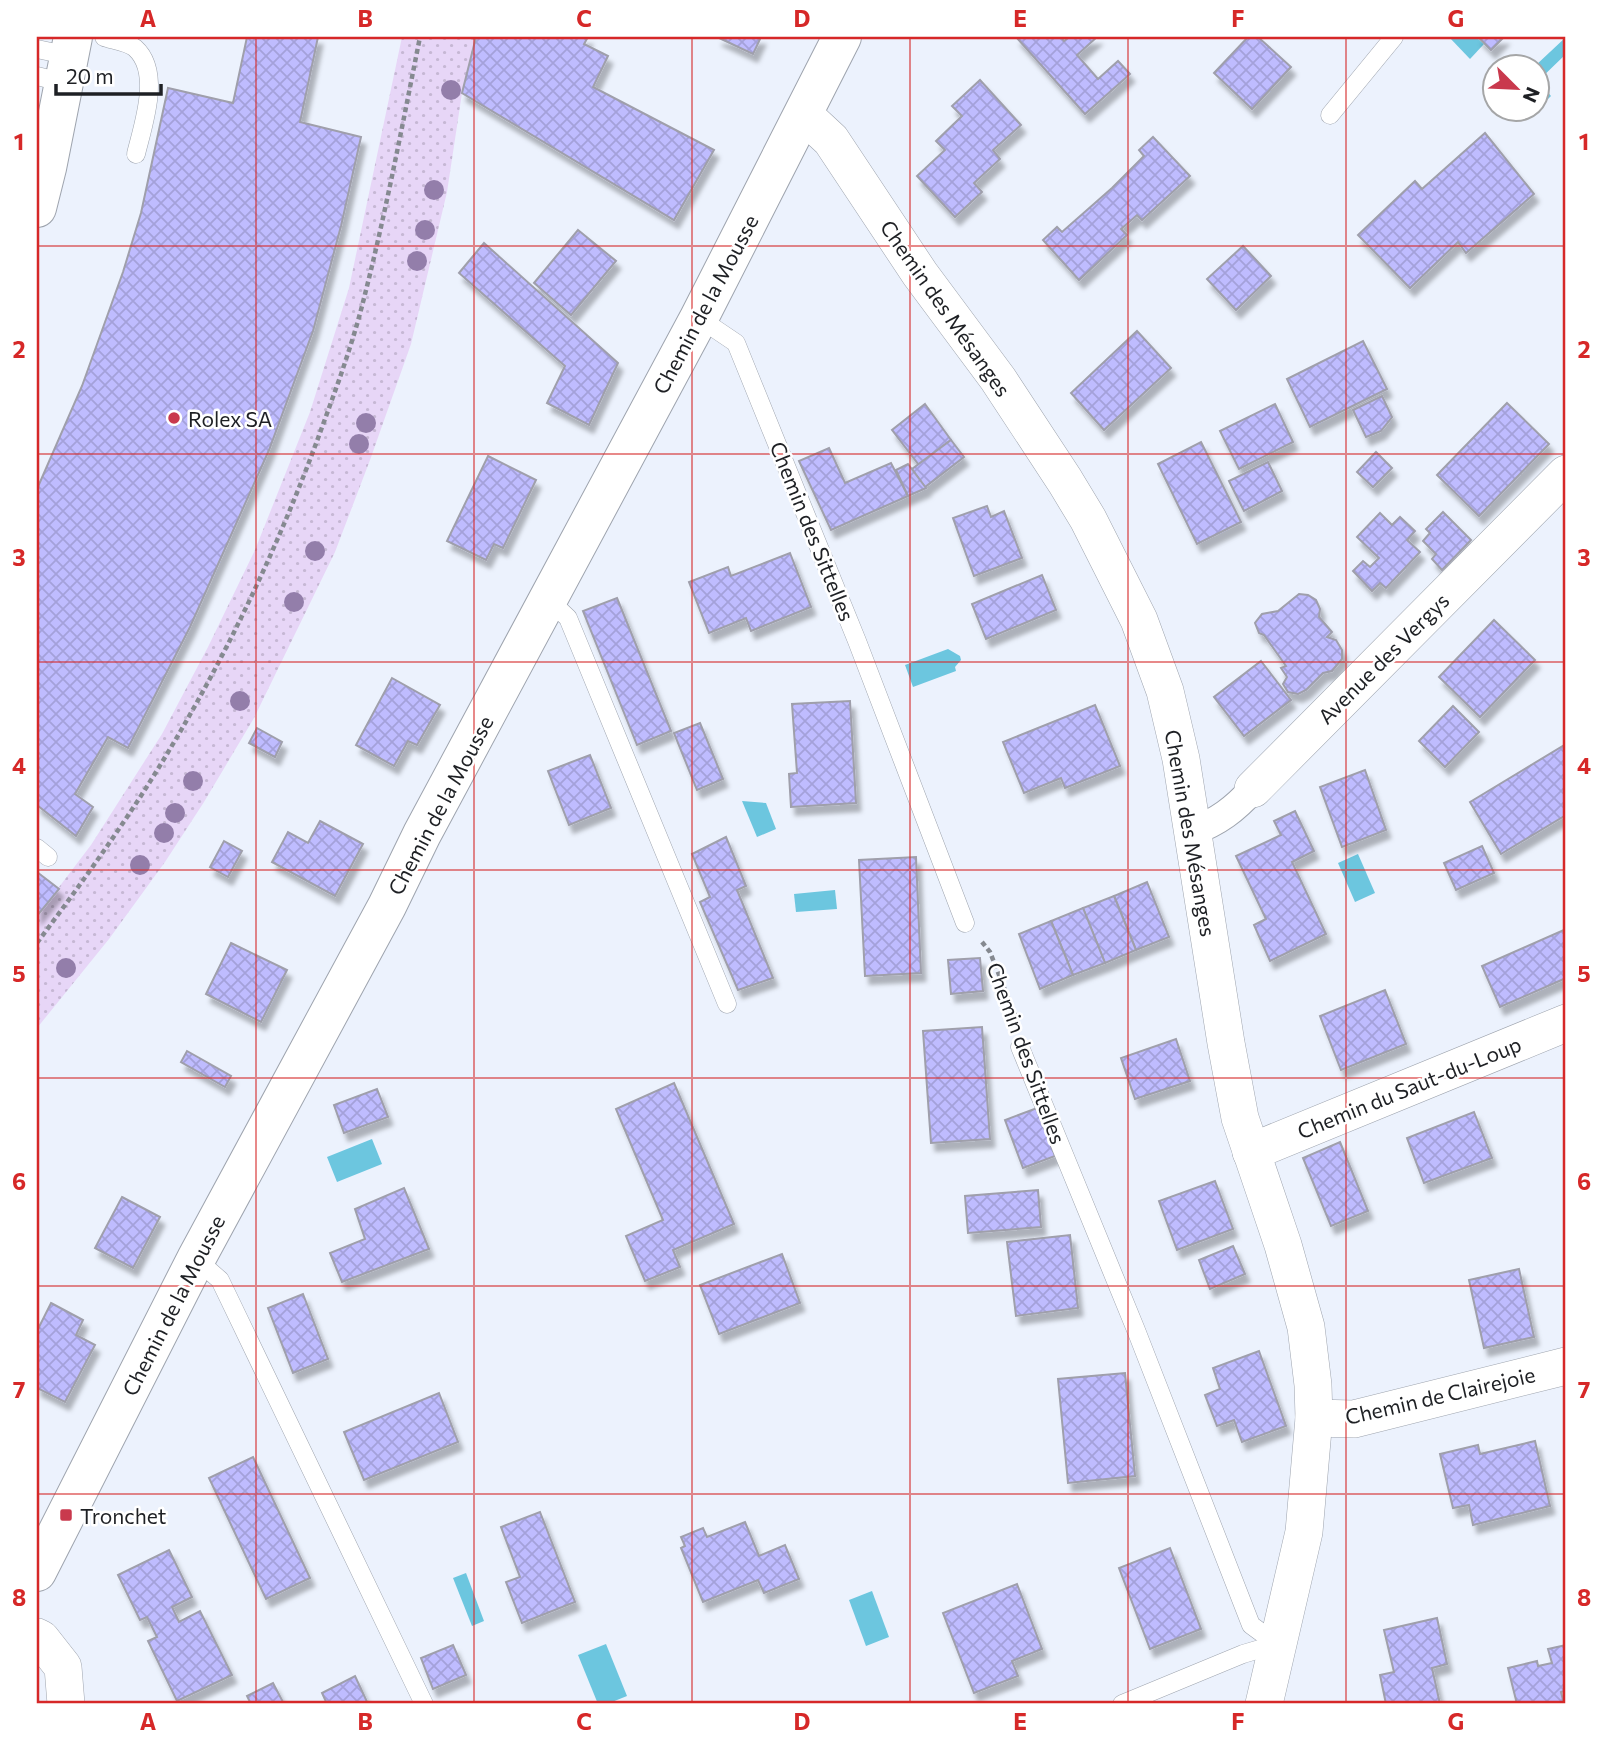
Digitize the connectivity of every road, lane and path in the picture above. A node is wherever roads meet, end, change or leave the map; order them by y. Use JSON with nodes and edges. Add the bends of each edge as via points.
{"nodes":[{"id":1,"x":104,"y":37,"type":"edge"},
{"id":2,"x":420,"y":37,"type":"edge"},
{"id":3,"x":842,"y":37,"type":"edge"},
{"id":4,"x":1394,"y":37,"type":"edge"},
{"id":5,"x":56,"y":60,"type":"edge"},
{"id":6,"x":1330,"y":115,"type":"dead end"},
{"id":7,"x":796,"y":128,"type":"junction"},
{"id":8,"x":136,"y":154,"type":"dead end"},
{"id":9,"x":37,"y":208,"type":"edge"},
{"id":10,"x":699,"y":318,"type":"junction"},
{"id":11,"x":1566,"y":474,"type":"edge"},
{"id":12,"x":549,"y":600,"type":"junction"},
{"id":13,"x":1254,"y":789,"type":"joint"},
{"id":14,"x":1193,"y":831,"type":"junction"},
{"id":15,"x":965,"y":923,"type":"joint"},
{"id":16,"x":37,"y":943,"type":"edge"},
{"id":17,"x":727,"y":1004,"type":"dead end"},
{"id":18,"x":1566,"y":1023,"type":"edge"},
{"id":19,"x":1020,"y":1047,"type":"joint"},
{"id":20,"x":1251,"y":1152,"type":"junction"},
{"id":21,"x":196,"y":1259,"type":"junction"},
{"id":22,"x":1566,"y":1366,"type":"edge"},
{"id":23,"x":1314,"y":1418,"type":"junction"},
{"id":24,"x":37,"y":1572,"type":"edge"},
{"id":25,"x":37,"y":1637,"type":"edge"},
{"id":26,"x":1278,"y":1644,"type":"junction"},
{"id":27,"x":66,"y":1704,"type":"edge"},
{"id":28,"x":424,"y":1704,"type":"edge"},
{"id":29,"x":1122,"y":1704,"type":"edge"},
{"id":30,"x":1264,"y":1704,"type":"edge"}],
"edges":[{"from":1,"to":8,"type":"lane","via":[[134,48],[147,66],[149,101]]},
{"from":2,"to":16,"type":"path","via":[[362,307],[288,516],[225,651],[172,744],[110,843]]},
{"from":3,"to":7,"type":"street","name":"Chemin de la Mousse"},
{"from":4,"to":6,"type":"lane"},
{"from":5,"to":9,"type":"street"},
{"from":7,"to":10,"type":"street","name":"Chemin de la Mousse"},
{"from":7,"to":14,"type":"street","name":"Chemin des Mésanges","via":[[831,140],[920,274],[998,379],[1088,519],[1139,620],[1165,691]]},
{"from":10,"to":12,"type":"street","name":"Chemin de la Mousse"},
{"from":10,"to":15,"type":"lane","name":"Chemin des Sittelles","via":[[736,343]]},
{"from":11,"to":13,"type":"street","name":"Avenue des Vergys"},
{"from":12,"to":17,"type":"lane","via":[[568,618]]},
{"from":12,"to":21,"type":"street","name":"Chemin de la Mousse"},
{"from":13,"to":14,"type":"street","name":"Avenue des Vergys","via":[[1226,816]]},
{"from":14,"to":20,"type":"street","name":"Chemin des Mésanges","via":[[1228,1055]]},
{"from":15,"to":19,"type":"path","name":"Chemin des Sittelles","via":[[990,952],[1017,1020]]},
{"from":18,"to":20,"type":"street","name":"Chemin du Saut-du-Loup"},
{"from":19,"to":26,"type":"lane","name":"Chemin des Sittelles","via":[[1251,1625]]},
{"from":20,"to":23,"type":"street","name":"Chemin des Mésanges","via":[[1306,1328]]},
{"from":21,"to":24,"type":"street","name":"Chemin de la Mousse"},
{"from":21,"to":28,"type":"lane","via":[[220,1280]]},
{"from":22,"to":23,"type":"street","name":"Chemin de Clairejoie","via":[[1354,1419]]},
{"from":23,"to":26,"type":"street","name":"Chemin des Mésanges","via":[[1304,1532]]},
{"from":25,"to":27,"type":"street","via":[[63,1667]]},
{"from":26,"to":29,"type":"lane","via":[[1242,1654]]},
{"from":26,"to":30,"type":"street","name":"Chemin des Mésanges"}]}
